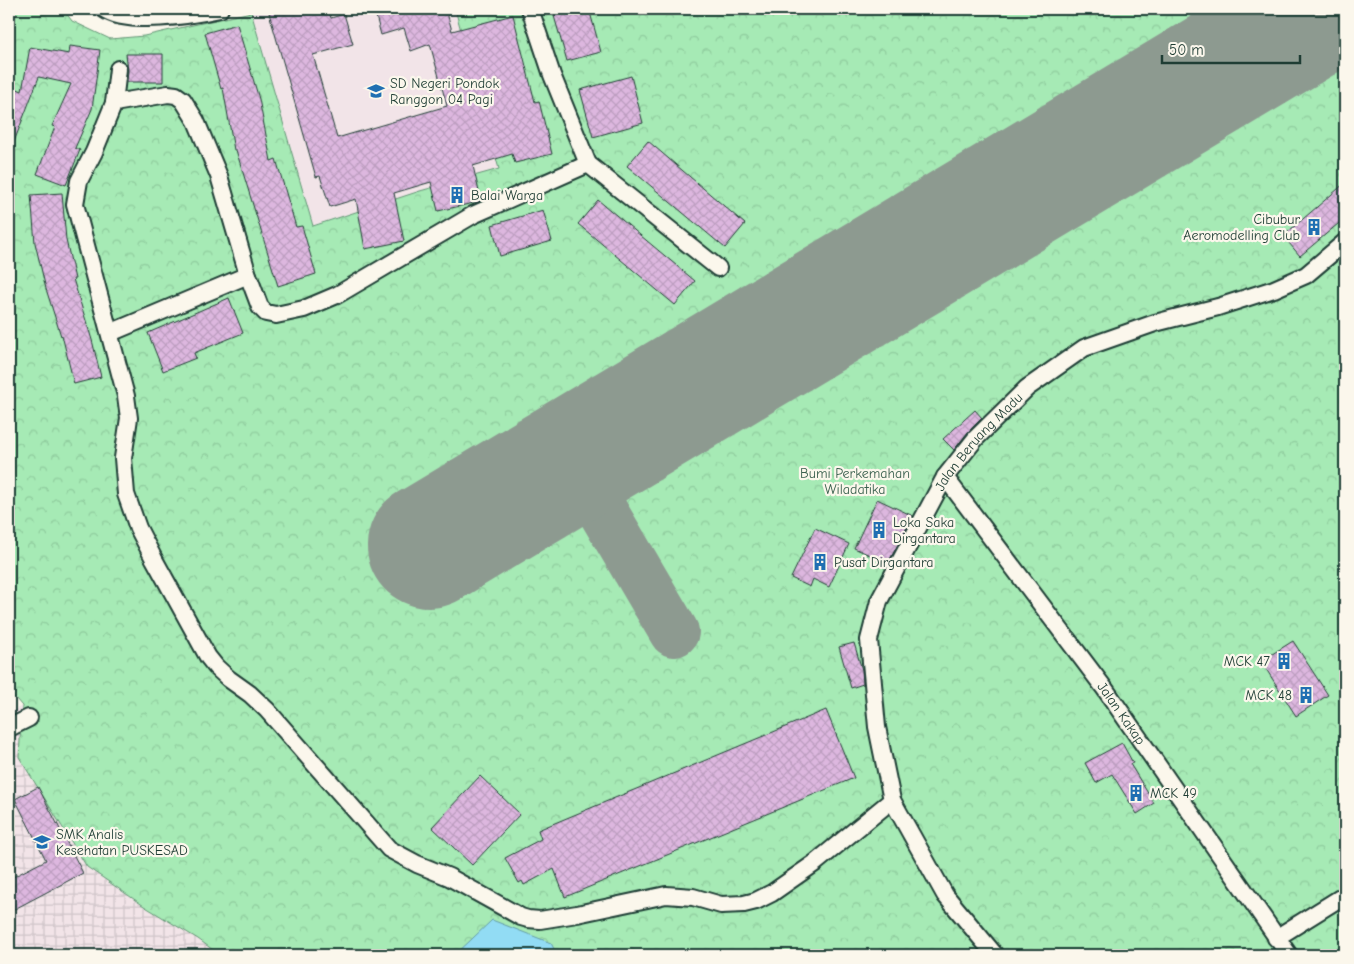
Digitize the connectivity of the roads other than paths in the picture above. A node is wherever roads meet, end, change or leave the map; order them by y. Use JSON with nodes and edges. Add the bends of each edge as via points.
{"nodes":[{"id":1,"x":104,"y":9,"type":"edge"},
{"id":2,"x":220,"y":9,"type":"edge"},
{"id":3,"x":530,"y":9,"type":"edge"},
{"id":4,"x":170,"y":12,"type":"edge"},
{"id":5,"x":118,"y":70,"type":"dead end"},
{"id":6,"x":114,"y":103,"type":"junction"},
{"id":7,"x":588,"y":164,"type":"junction"},
{"id":8,"x":1345,"y":242,"type":"edge"},
{"id":9,"x":718,"y":268,"type":"dead end"},
{"id":10,"x":248,"y":275,"type":"junction"},
{"id":11,"x":110,"y":333,"type":"junction"},
{"id":12,"x":945,"y":477,"type":"junction"},
{"id":13,"x":29,"y":718,"type":"dead end"},
{"id":14,"x":9,"y":728,"type":"edge"},
{"id":15,"x":892,"y":800,"type":"junction"},
{"id":16,"x":1345,"y":895,"type":"edge"},
{"id":17,"x":1276,"y":938,"type":"junction"},
{"id":18,"x":995,"y":955,"type":"edge"},
{"id":19,"x":1289,"y":955,"type":"edge"}],
"edges":[{"from":1,"to":4,"type":"street","via":[[128,18]]},
{"from":2,"to":4,"type":"street","via":[[187,16]]},
{"from":3,"to":7,"type":"street","via":[[552,75]]},
{"from":5,"to":6,"type":"street"},
{"from":6,"to":10,"type":"street","via":[[168,94],[183,100],[196,121],[219,176]]},
{"from":6,"to":11,"type":"street","via":[[79,181],[75,204]]},
{"from":7,"to":9,"type":"street"},
{"from":7,"to":10,"type":"street","via":[[473,215],[337,295],[304,309],[276,315],[266,313]]},
{"from":8,"to":12,"type":"street","name":"Jalan Beruang Madu","via":[[1306,275],[1274,289],[1155,323],[1084,348],[1027,388],[976,438]]},
{"from":10,"to":11,"type":"street"},
{"from":11,"to":15,"type":"street","via":[[128,410],[123,458],[126,494],[138,528],[193,632],[216,667],[267,710],[389,849],[528,920],[666,896],[693,897],[721,905],[744,904],[772,893],[801,873]]},
{"from":12,"to":15,"type":"street","name":"Jalan Beruang Madu","via":[[880,601],[869,640],[877,727]]},
{"from":12,"to":17,"type":"street","name":"Jalan Kakap","via":[[1105,689]]},
{"from":13,"to":14,"type":"street"},
{"from":15,"to":18,"type":"street","name":"Jalan Beruang Madu","via":[[945,895]]},
{"from":16,"to":17,"type":"street"},
{"from":17,"to":19,"type":"street","name":"Jalan Kakap"}]}
